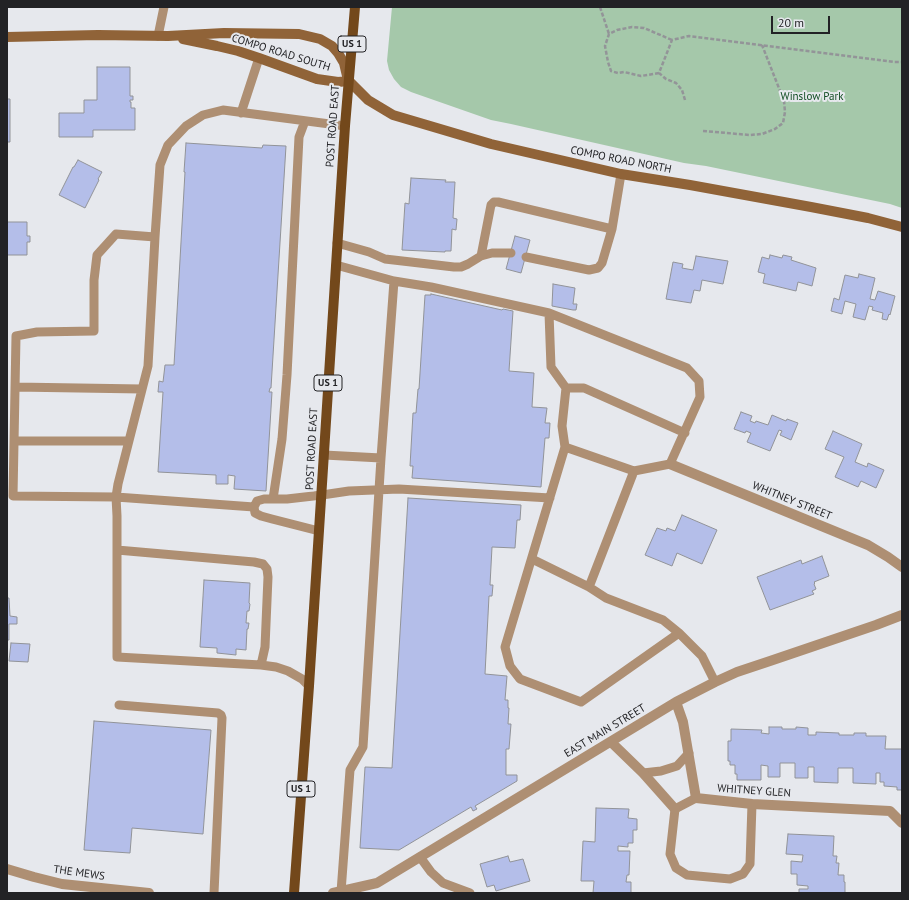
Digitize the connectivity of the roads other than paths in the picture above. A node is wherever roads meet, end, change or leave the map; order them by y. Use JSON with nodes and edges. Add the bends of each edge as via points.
{"nodes":[{"id":1,"x":164,"y":7,"type":"edge"},
{"id":2,"x":355,"y":7,"type":"edge"},
{"id":3,"x":163,"y":36,"type":"junction"},
{"id":4,"x":7,"y":37,"type":"edge"},
{"id":5,"x":259,"y":58,"type":"junction"},
{"id":6,"x":349,"y":82,"type":"junction"},
{"id":7,"x":241,"y":112,"type":"junction"},
{"id":8,"x":305,"y":121,"type":"junction"},
{"id":9,"x":345,"y":126,"type":"junction"},
{"id":10,"x":621,"y":174,"type":"junction"},
{"id":11,"x":902,"y":227,"type":"edge"},
{"id":12,"x":612,"y":228,"type":"junction"},
{"id":13,"x":155,"y":237,"type":"junction"},
{"id":14,"x":337,"y":243,"type":"junction"},
{"id":15,"x":511,"y":253,"type":"dead end"},
{"id":16,"x":481,"y":256,"type":"junction"},
{"id":17,"x":526,"y":257,"type":"dead end"},
{"id":18,"x":336,"y":265,"type":"junction"},
{"id":19,"x":394,"y":280,"type":"junction"},
{"id":20,"x":549,"y":314,"type":"junction"},
{"id":21,"x":15,"y":387,"type":"junction"},
{"id":22,"x":566,"y":388,"type":"junction"},
{"id":23,"x":142,"y":389,"type":"junction"},
{"id":24,"x":685,"y":433,"type":"junction"},
{"id":25,"x":14,"y":441,"type":"junction"},
{"id":26,"x":128,"y":441,"type":"junction"},
{"id":27,"x":565,"y":447,"type":"junction"},
{"id":28,"x":324,"y":455,"type":"junction"},
{"id":29,"x":381,"y":458,"type":"junction"},
{"id":30,"x":670,"y":464,"type":"junction"},
{"id":31,"x":634,"y":471,"type":"junction"},
{"id":32,"x":379,"y":490,"type":"junction"},
{"id":33,"x":322,"y":495,"type":"junction"},
{"id":34,"x":116,"y":497,"type":"junction"},
{"id":35,"x":550,"y":498,"type":"junction"},
{"id":36,"x":274,"y":499,"type":"junction"},
{"id":37,"x":254,"y":507,"type":"junction"},
{"id":38,"x":319,"y":531,"type":"junction"},
{"id":39,"x":117,"y":550,"type":"junction"},
{"id":40,"x":532,"y":559,"type":"junction"},
{"id":41,"x":902,"y":567,"type":"edge"},
{"id":42,"x":589,"y":587,"type":"junction"},
{"id":43,"x":902,"y":615,"type":"edge"},
{"id":44,"x":679,"y":633,"type":"junction"},
{"id":45,"x":261,"y":666,"type":"junction"},
{"id":46,"x":715,"y":682,"type":"junction"},
{"id":47,"x":309,"y":686,"type":"junction"},
{"id":48,"x":676,"y":702,"type":"junction"},
{"id":49,"x":119,"y":705,"type":"dead end"},
{"id":50,"x":611,"y":742,"type":"junction"},
{"id":51,"x":689,"y":753,"type":"junction"},
{"id":52,"x":642,"y":772,"type":"junction"},
{"id":53,"x":696,"y":798,"type":"junction"},
{"id":54,"x":752,"y":804,"type":"junction"},
{"id":55,"x":675,"y":809,"type":"junction"},
{"id":56,"x":902,"y":823,"type":"edge"},
{"id":57,"x":420,"y":857,"type":"junction"},
{"id":58,"x":7,"y":868,"type":"edge"},
{"id":59,"x":353,"y":891,"type":"edge"},
{"id":60,"x":337,"y":892,"type":"edge"},
{"id":61,"x":149,"y":893,"type":"edge"},
{"id":62,"x":214,"y":893,"type":"edge"},
{"id":63,"x":294,"y":893,"type":"edge"},
{"id":64,"x":470,"y":893,"type":"edge"}],
"edges":[{"from":1,"to":3,"type":"lane"},
{"from":2,"to":6,"type":"main road","name":"POST ROAD EAST","number":"US 1"},
{"from":3,"to":4,"type":"main road","name":"COMPO ROAD SOUTH"},
{"from":3,"to":5,"type":"main road","name":"COMPO ROAD SOUTH","via":[[217,46]]},
{"from":3,"to":6,"type":"main road","name":"COMPO ROAD SOUTH","via":[[224,33],[299,34],[320,39],[338,53],[344,63]]},
{"from":5,"to":6,"type":"main road","name":"COMPO ROAD SOUTH","via":[[317,79]]},
{"from":5,"to":7,"type":"lane"},
{"from":6,"to":9,"type":"main road","name":"POST ROAD EAST","number":"US 1"},
{"from":6,"to":10,"type":"main road","name":"COMPO ROAD NORTH","via":[[368,100],[393,115],[491,144]]},
{"from":7,"to":8,"type":"lane"},
{"from":7,"to":13,"type":"lane","via":[[223,110],[203,115],[186,126],[168,145],[160,165]]},
{"from":8,"to":9,"type":"lane"},
{"from":8,"to":36,"type":"lane","via":[[300,137],[287,375]]},
{"from":9,"to":14,"type":"main road","name":"POST ROAD EAST","number":"US 1"},
{"from":10,"to":11,"type":"main road","name":"COMPO ROAD NORTH","via":[[811,207]]},
{"from":10,"to":12,"type":"lane"},
{"from":12,"to":16,"type":"lane","via":[[494,202],[491,205]]},
{"from":12,"to":17,"type":"lane","via":[[602,263],[598,268],[589,270]]},
{"from":13,"to":21,"type":"lane","via":[[116,234],[97,255],[94,280],[94,331],[37,332],[16,336]]},
{"from":13,"to":23,"type":"lane","via":[[148,366]]},
{"from":14,"to":16,"type":"lane","via":[[385,259],[454,267],[468,264]]},
{"from":14,"to":18,"type":"main road","name":"POST ROAD EAST","number":"US 1"},
{"from":15,"to":16,"type":"lane"},
{"from":18,"to":19,"type":"lane"},
{"from":18,"to":28,"type":"main road","name":"POST ROAD EAST","number":"US 1"},
{"from":19,"to":20,"type":"lane"},
{"from":19,"to":29,"type":"lane"},
{"from":20,"to":22,"type":"lane","via":[[551,367]]},
{"from":20,"to":24,"type":"lane","via":[[687,368],[699,381],[700,397]]},
{"from":21,"to":23,"type":"lane"},
{"from":21,"to":25,"type":"lane"},
{"from":22,"to":24,"type":"lane","via":[[584,388]]},
{"from":22,"to":27,"type":"lane","via":[[562,426]]},
{"from":23,"to":26,"type":"lane"},
{"from":24,"to":30,"type":"lane"},
{"from":25,"to":26,"type":"lane"},
{"from":25,"to":34,"type":"lane","via":[[13,496]]},
{"from":26,"to":34,"type":"lane"},
{"from":27,"to":31,"type":"lane"},
{"from":27,"to":35,"type":"lane"},
{"from":28,"to":29,"type":"lane"},
{"from":28,"to":33,"type":"main road","name":"POST ROAD EAST","number":"US 1"},
{"from":29,"to":32,"type":"lane"},
{"from":30,"to":31,"type":"lane"},
{"from":30,"to":41,"type":"street","name":"WHITNEY STREET","via":[[868,545]]},
{"from":31,"to":42,"type":"lane"},
{"from":32,"to":33,"type":"lane"},
{"from":32,"to":35,"type":"lane"},
{"from":32,"to":60,"type":"lane","via":[[363,747],[350,770]]},
{"from":33,"to":36,"type":"lane"},
{"from":33,"to":38,"type":"main road","name":"POST ROAD EAST","number":"US 1"},
{"from":34,"to":37,"type":"lane"},
{"from":34,"to":39,"type":"lane"},
{"from":35,"to":40,"type":"lane"},
{"from":36,"to":37,"type":"lane","via":[[257,501]]},
{"from":37,"to":38,"type":"lane","via":[[256,513],[261,516]]},
{"from":38,"to":47,"type":"main road","name":"POST ROAD EAST","number":"US 1"},
{"from":39,"to":45,"type":"lane","via":[[263,564],[268,577]]},
{"from":39,"to":45,"type":"lane","via":[[117,657]]},
{"from":40,"to":42,"type":"lane"},
{"from":40,"to":44,"type":"lane","via":[[505,647],[510,666],[520,679],[581,702]]},
{"from":42,"to":44,"type":"lane","via":[[606,598],[663,620]]},
{"from":43,"to":46,"type":"street","name":"EAST MAIN STREET"},
{"from":44,"to":46,"type":"lane","via":[[702,656]]},
{"from":45,"to":47,"type":"lane","via":[[288,671],[302,678]]},
{"from":46,"to":48,"type":"street","name":"EAST MAIN STREET"},
{"from":47,"to":63,"type":"main road","name":"POST ROAD EAST","number":"US 1"},
{"from":48,"to":50,"type":"street","name":"EAST MAIN STREET"},
{"from":48,"to":51,"type":"street"},
{"from":49,"to":62,"type":"lane","via":[[221,715]]},
{"from":50,"to":52,"type":"street"},
{"from":50,"to":57,"type":"street","name":"EAST MAIN STREET"},
{"from":51,"to":52,"type":"lane","via":[[677,766],[661,771]]},
{"from":51,"to":53,"type":"street"},
{"from":52,"to":55,"type":"street"},
{"from":53,"to":54,"type":"street","name":"WHITNEY GLEN"},
{"from":53,"to":55,"type":"lane"},
{"from":54,"to":55,"type":"lane","via":[[750,864],[743,874],[730,879],[687,875],[676,868],[670,854]]},
{"from":54,"to":56,"type":"street","name":"WHITNEY GLEN","via":[[890,811]]},
{"from":57,"to":59,"type":"street","name":"EAST MAIN STREET","via":[[377,883]]},
{"from":57,"to":64,"type":"lane","via":[[443,883]]},
{"from":58,"to":61,"type":"street","name":"THE MEWS","via":[[34,878],[62,884]]},
{"from":59,"to":60,"type":"street","name":"EAST MAIN STREET"}]}
